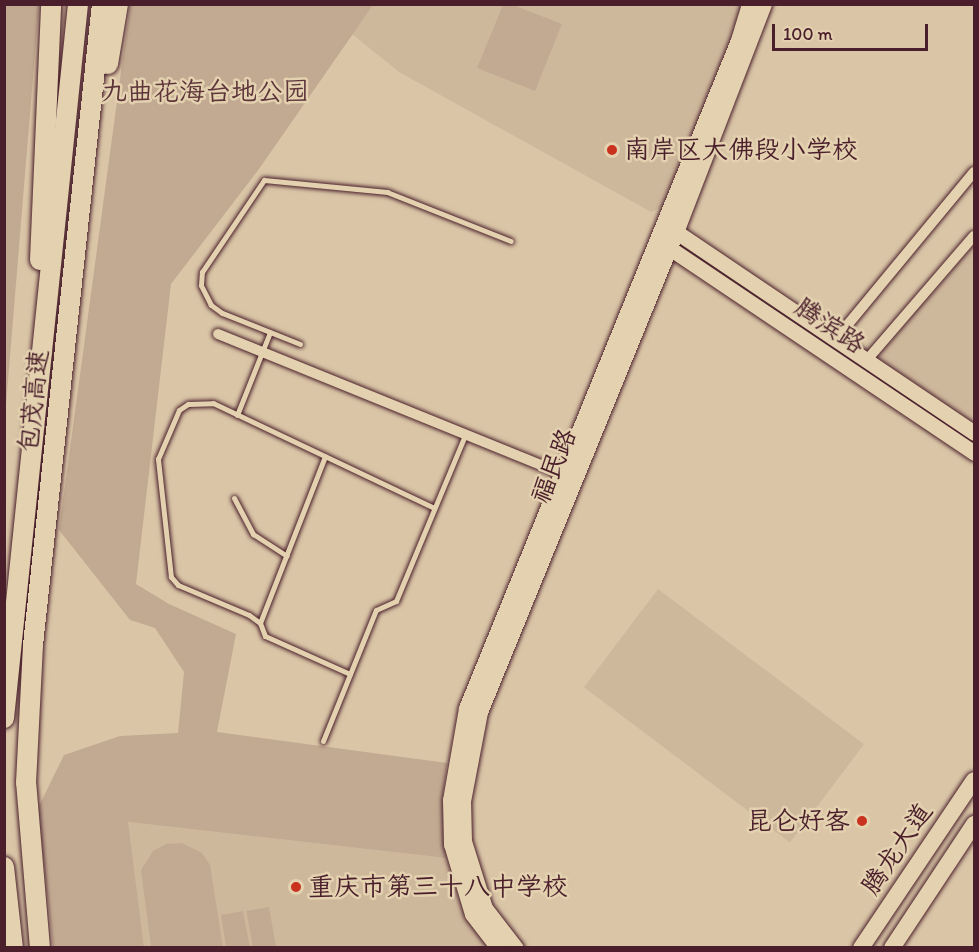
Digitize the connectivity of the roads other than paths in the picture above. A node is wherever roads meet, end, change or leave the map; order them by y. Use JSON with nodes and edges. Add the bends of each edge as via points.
{"nodes":[{"id":1,"x":51,"y":4,"type":"edge"},
{"id":2,"x":78,"y":4,"type":"edge"},
{"id":3,"x":102,"y":4,"type":"edge"},
{"id":4,"x":118,"y":4,"type":"edge"},
{"id":5,"x":749,"y":4,"type":"edge"},
{"id":6,"x":764,"y":4,"type":"edge"},
{"id":7,"x":975,"y":172,"type":"edge"},
{"id":8,"x":81,"y":220,"type":"junction"},
{"id":9,"x":670,"y":228,"type":"junction"},
{"id":10,"x":975,"y":236,"type":"edge"},
{"id":11,"x":511,"y":241,"type":"dead end"},
{"id":12,"x":664,"y":243,"type":"junction"},
{"id":13,"x":270,"y":332,"type":"junction"},
{"id":14,"x":218,"y":334,"type":"dead end"},
{"id":15,"x":835,"y":340,"type":"junction"},
{"id":16,"x":300,"y":345,"type":"dead end"},
{"id":17,"x":262,"y":352,"type":"junction"},
{"id":18,"x":866,"y":361,"type":"junction"},
{"id":19,"x":37,"y":399,"type":"junction"},
{"id":20,"x":237,"y":415,"type":"junction"},
{"id":21,"x":975,"y":434,"type":"edge"},
{"id":22,"x":465,"y":435,"type":"junction"},
{"id":23,"x":975,"y":453,"type":"edge"},
{"id":24,"x":325,"y":456,"type":"junction"},
{"id":25,"x":568,"y":476,"type":"junction"},
{"id":26,"x":234,"y":498,"type":"dead end"},
{"id":27,"x":434,"y":507,"type":"junction"},
{"id":28,"x":287,"y":556,"type":"junction"},
{"id":29,"x":260,"y":623,"type":"junction"},
{"id":30,"x":350,"y":674,"type":"junction"},
{"id":31,"x":4,"y":718,"type":"edge"},
{"id":32,"x":323,"y":741,"type":"dead end"},
{"id":33,"x":975,"y":780,"type":"edge"},
{"id":34,"x":975,"y":824,"type":"edge"},
{"id":35,"x":4,"y":867,"type":"edge"},
{"id":36,"x":7,"y":910,"type":"junction"},
{"id":37,"x":7,"y":948,"type":"edge"},
{"id":38,"x":13,"y":948,"type":"edge"},
{"id":39,"x":40,"y":948,"type":"edge"},
{"id":40,"x":498,"y":948,"type":"edge"},
{"id":41,"x":516,"y":948,"type":"edge"},
{"id":42,"x":861,"y":948,"type":"edge"},
{"id":43,"x":892,"y":948,"type":"edge"}],
"edges":[{"from":1,"to":19,"type":"highway","via":[[42,149]]},
{"from":2,"to":19,"type":"highway","name":"包茂高速"},
{"from":3,"to":8,"type":"highway","name":"包茂高速"},
{"from":4,"to":8,"type":"highway"},
{"from":5,"to":9,"type":"main road","name":"福民路"},
{"from":6,"to":9,"type":"main road","name":"福民路"},
{"from":7,"to":15,"type":"street"},
{"from":8,"to":39,"type":"highway","name":"包茂高速","via":[[33,645],[26,783]]},
{"from":9,"to":12,"type":"main road","name":"福民路"},
{"from":9,"to":15,"type":"main road","name":"腾滨路"},
{"from":10,"to":18,"type":"street"},
{"from":11,"to":13,"type":"lane","via":[[387,192],[264,180],[202,272],[201,285],[211,305]]},
{"from":12,"to":23,"type":"main road","name":"腾滨路"},
{"from":12,"to":25,"type":"main road","name":"福民路"},
{"from":13,"to":16,"type":"lane"},
{"from":13,"to":17,"type":"lane"},
{"from":14,"to":17,"type":"street"},
{"from":15,"to":18,"type":"main road","name":"腾滨路"},
{"from":17,"to":20,"type":"lane"},
{"from":17,"to":22,"type":"street"},
{"from":18,"to":21,"type":"main road","name":"腾滨路"},
{"from":19,"to":31,"type":"highway","name":"包茂高速"},
{"from":20,"to":24,"type":"lane"},
{"from":20,"to":29,"type":"lane","via":[[213,403],[188,404],[179,410],[161,445],[159,473],[171,577],[178,585]]},
{"from":22,"to":25,"type":"street"},
{"from":22,"to":27,"type":"lane"},
{"from":24,"to":27,"type":"lane"},
{"from":24,"to":28,"type":"lane"},
{"from":25,"to":40,"type":"main road","name":"福民路","via":[[466,708],[451,789],[451,844],[472,914]]},
{"from":25,"to":41,"type":"main road","name":"福民路","via":[[480,712],[463,801],[464,841],[485,908]]},
{"from":26,"to":28,"type":"lane","via":[[253,534]]},
{"from":27,"to":30,"type":"lane","via":[[396,601],[376,610]]},
{"from":28,"to":29,"type":"lane"},
{"from":29,"to":30,"type":"lane","via":[[265,636]]},
{"from":30,"to":32,"type":"lane"},
{"from":33,"to":42,"type":"main road","name":"腾龙大道"},
{"from":34,"to":43,"type":"main road","name":"腾龙大道"},
{"from":35,"to":36,"type":"highway"},
{"from":36,"to":37,"type":"lane"},
{"from":36,"to":38,"type":"highway"}]}
